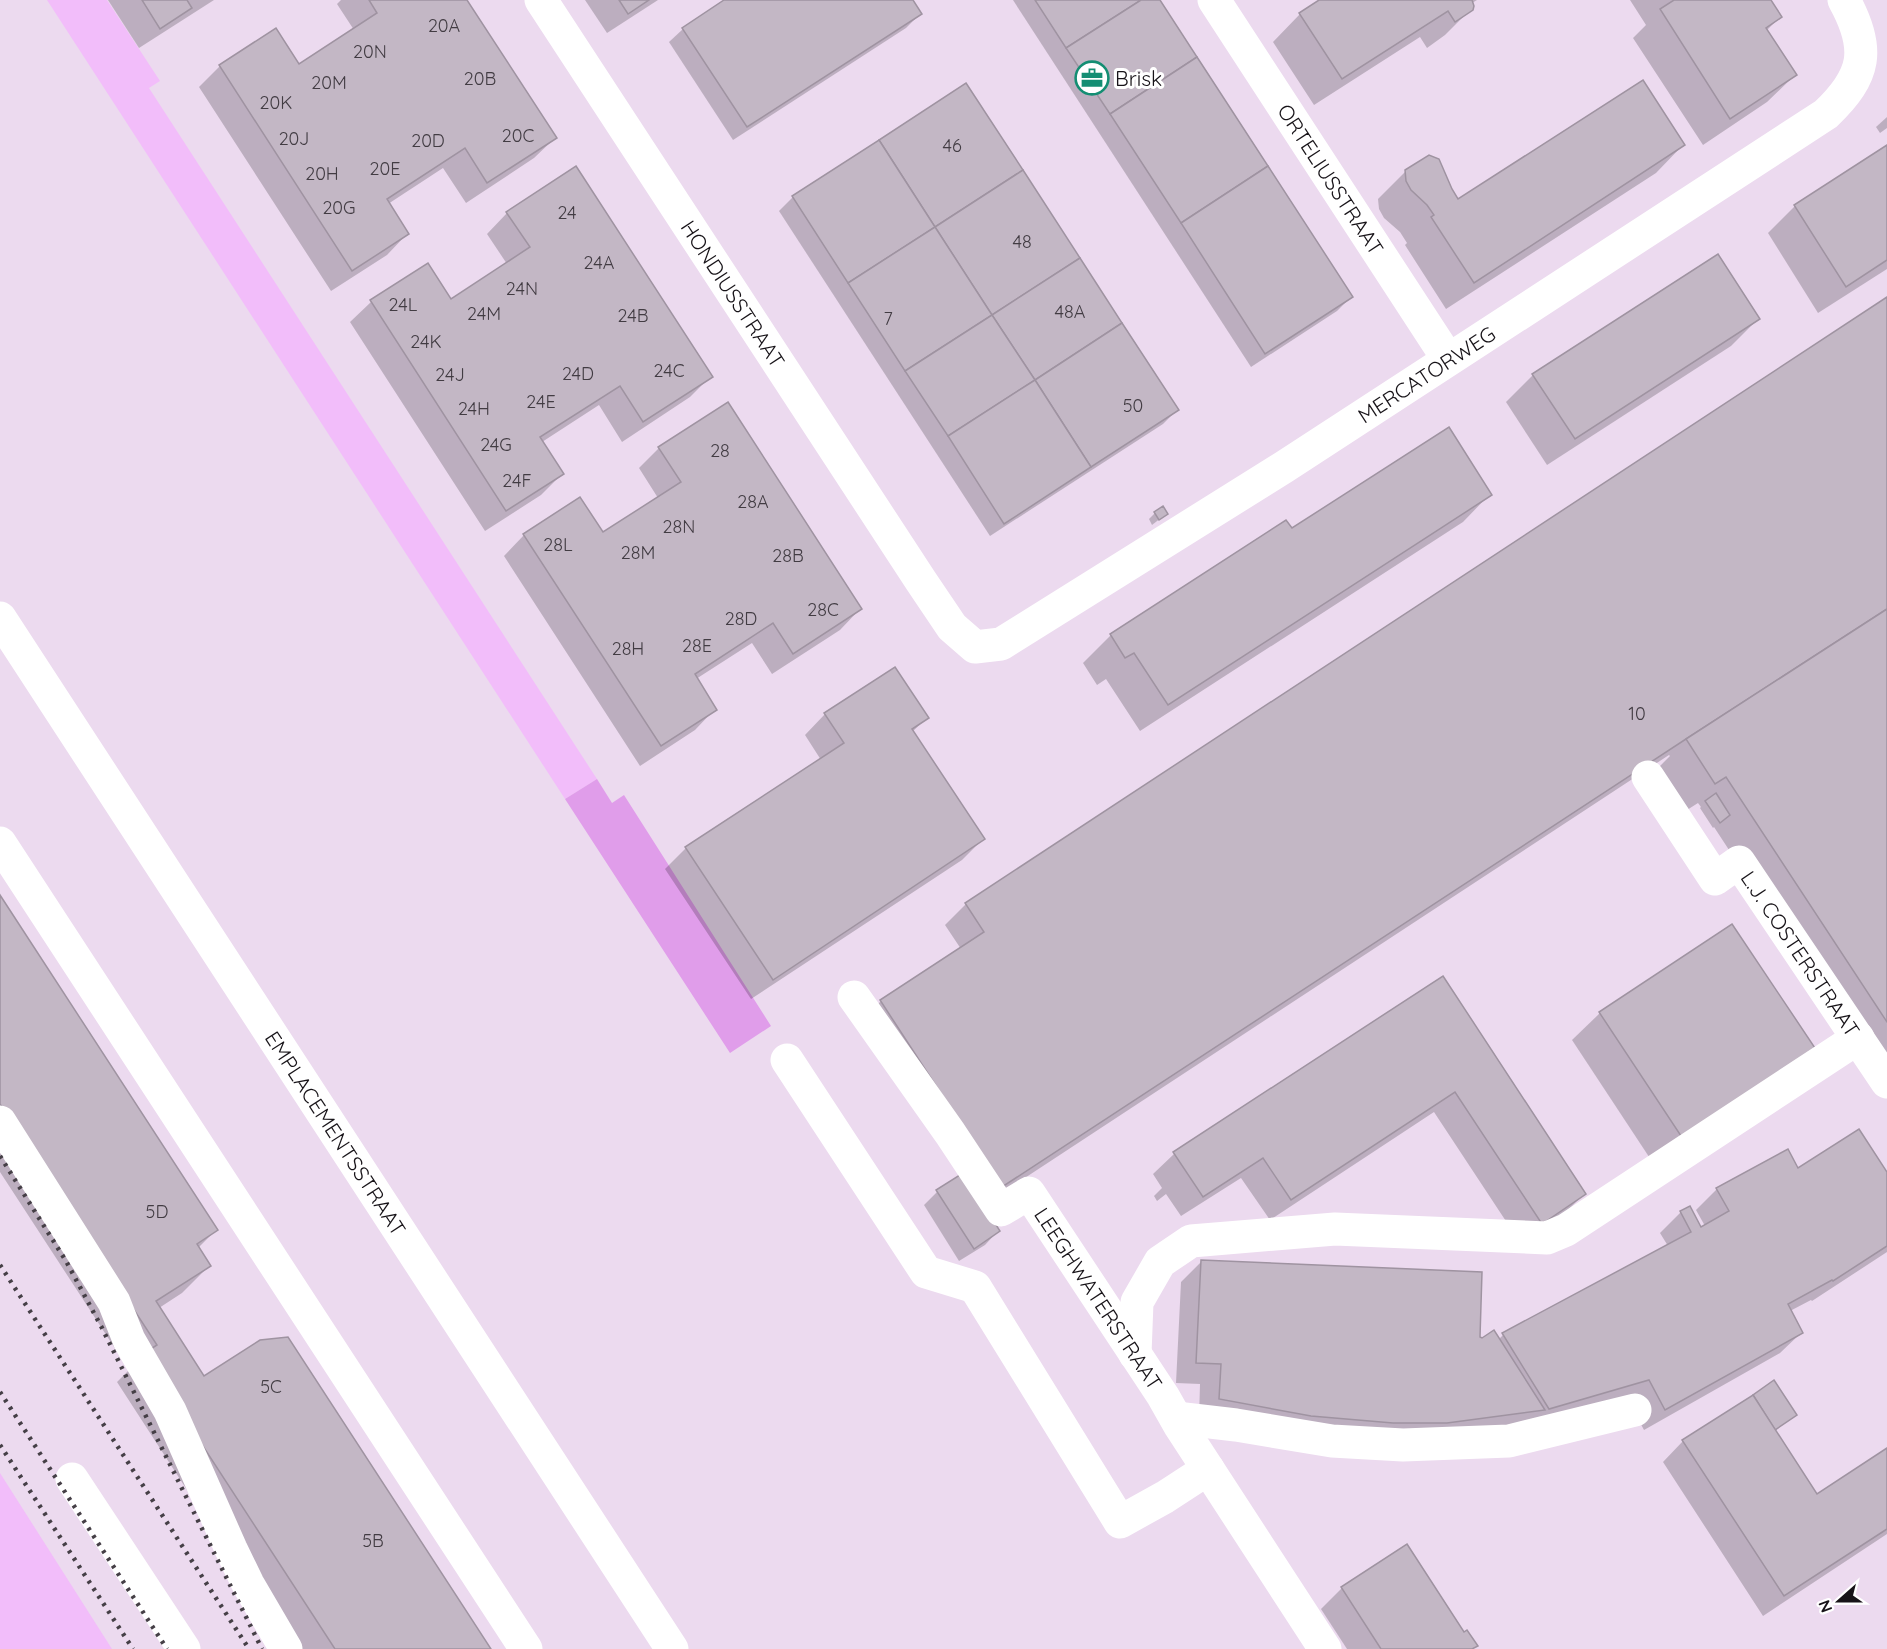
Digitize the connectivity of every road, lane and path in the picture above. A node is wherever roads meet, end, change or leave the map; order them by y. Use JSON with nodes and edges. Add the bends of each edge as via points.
{"nodes":[{"id":1,"x":541,"y":0,"type":"edge"},
{"id":2,"x":1214,"y":0,"type":"edge"},
{"id":3,"x":1844,"y":0,"type":"edge"},
{"id":4,"x":1448,"y":359,"type":"junction"},
{"id":5,"x":927,"y":588,"type":"joint"},
{"id":6,"x":0,"y":618,"type":"edge"},
{"id":7,"x":1648,"y":777,"type":"dead end"},
{"id":8,"x":0,"y":843,"type":"edge"},
{"id":9,"x":854,"y":997,"type":"dead end"},
{"id":10,"x":1862,"y":1044,"type":"junction"},
{"id":11,"x":787,"y":1060,"type":"dead end"},
{"id":12,"x":1887,"y":1082,"type":"edge"},
{"id":13,"x":0,"y":1122,"type":"edge"},
{"id":14,"x":1135,"y":1354,"type":"junction"},
{"id":15,"x":1169,"y":1407,"type":"junction"},
{"id":16,"x":1635,"y":1410,"type":"dead end"},
{"id":17,"x":1208,"y":1469,"type":"junction"},
{"id":18,"x":72,"y":1479,"type":"dead end"},
{"id":19,"x":184,"y":1649,"type":"edge"},
{"id":20,"x":286,"y":1649,"type":"edge"},
{"id":21,"x":526,"y":1649,"type":"edge"},
{"id":22,"x":672,"y":1649,"type":"edge"},
{"id":23,"x":1325,"y":1649,"type":"edge"}],
"edges":[{"from":1,"to":5,"type":"street","name":"HONDIUSSTRAAT"},
{"from":2,"to":4,"type":"street","name":"ORTELIUSSTRAAT"},
{"from":3,"to":4,"type":"street","name":"MERCATORWEG","via":[[1860,38],[1860,62],[1845,96],[1826,114]]},
{"from":4,"to":5,"type":"street","name":"MERCATORWEG","via":[[1001,644],[975,647],[952,627]]},
{"from":6,"to":22,"type":"street","name":"EMPLACEMENTSSTRAAT"},
{"from":7,"to":10,"type":"street","name":"L.J. COSTERSTRAAT","via":[[1715,879],[1739,862]]},
{"from":8,"to":21,"type":"street"},
{"from":9,"to":14,"type":"street","name":"LEEGHWATERSTRAAT","via":[[1001,1210],[1029,1193]]},
{"from":10,"to":12,"type":"street","name":"L.J. COSTERSTRAAT"},
{"from":10,"to":14,"type":"street","via":[[1566,1230],[1546,1238],[1335,1230],[1191,1241],[1160,1262],[1137,1302]]},
{"from":11,"to":17,"type":"street","via":[[926,1272],[975,1287],[1120,1522]]},
{"from":13,"to":20,"type":"street","via":[[114,1302],[129,1340],[170,1411],[231,1549]]},
{"from":14,"to":15,"type":"street","name":"LEEGHWATERSTRAAT"},
{"from":15,"to":16,"type":"street","via":[[1236,1425],[1332,1441],[1403,1445],[1509,1441]]},
{"from":15,"to":17,"type":"street","name":"LEEGHWATERSTRAAT"},
{"from":17,"to":23,"type":"street","name":"LEEGHWATERSTRAAT"},
{"from":18,"to":19,"type":"street"}]}
